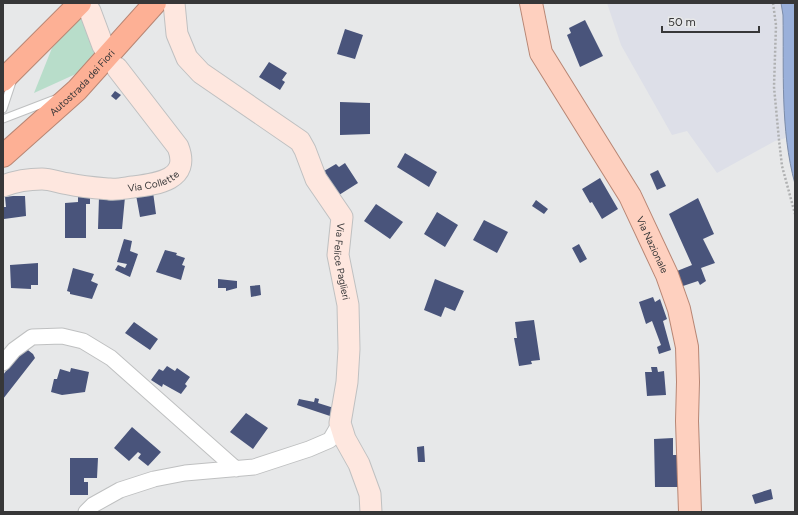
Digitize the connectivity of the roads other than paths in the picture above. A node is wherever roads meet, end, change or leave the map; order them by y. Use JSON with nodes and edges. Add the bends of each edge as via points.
{"nodes":[{"id":1,"x":155,"y":3,"type":"edge"},
{"id":2,"x":174,"y":3,"type":"edge"},
{"id":3,"x":532,"y":3,"type":"edge"},
{"id":4,"x":85,"y":7,"type":"edge"},
{"id":5,"x":103,"y":46,"type":"dead end"},
{"id":6,"x":117,"y":68,"type":"dead end"},
{"id":7,"x":10,"y":74,"type":"edge"},
{"id":8,"x":77,"y":90,"type":"junction"},
{"id":9,"x":3,"y":109,"type":"edge"},
{"id":10,"x":3,"y":119,"type":"edge"},
{"id":11,"x":3,"y":156,"type":"edge"},
{"id":12,"x":3,"y":186,"type":"edge"},
{"id":13,"x":3,"y":363,"type":"edge"},
{"id":14,"x":340,"y":423,"type":"junction"},
{"id":15,"x":236,"y":469,"type":"junction"},
{"id":16,"x":86,"y":512,"type":"edge"},
{"id":17,"x":371,"y":512,"type":"edge"},
{"id":18,"x":690,"y":512,"type":"edge"}],
"edges":[{"from":1,"to":8,"type":"highway","name":"Autostrada dei Fiori"},
{"from":2,"to":14,"type":"street","name":"Via Felice Paglieri","via":[[177,34],[187,58],[201,73],[300,141],[316,179],[342,217],[338,255],[348,305],[349,349],[348,382]]},
{"from":3,"to":18,"type":"main road","name":"Via Nazionale","via":[[541,53],[630,196],[667,275],[679,309],[687,354]]},
{"from":4,"to":5,"type":"street"},
{"from":4,"to":7,"type":"highway"},
{"from":6,"to":12,"type":"street","name":"Via Collette","via":[[178,147],[181,159],[173,176],[151,185],[110,189],[44,179],[20,180]]},
{"from":7,"to":9,"type":"lane"},
{"from":8,"to":10,"type":"lane"},
{"from":8,"to":11,"type":"highway","name":"Autostrada dei Fiori"},
{"from":13,"to":15,"type":"street","via":[[14,350],[32,337],[62,336],[84,341],[111,358]]},
{"from":14,"to":15,"type":"street","via":[[330,440],[310,449],[267,463]]},
{"from":14,"to":17,"type":"street","via":[[370,494]]},
{"from":15,"to":16,"type":"street","via":[[185,473],[154,479],[120,490],[93,504]]}]}
